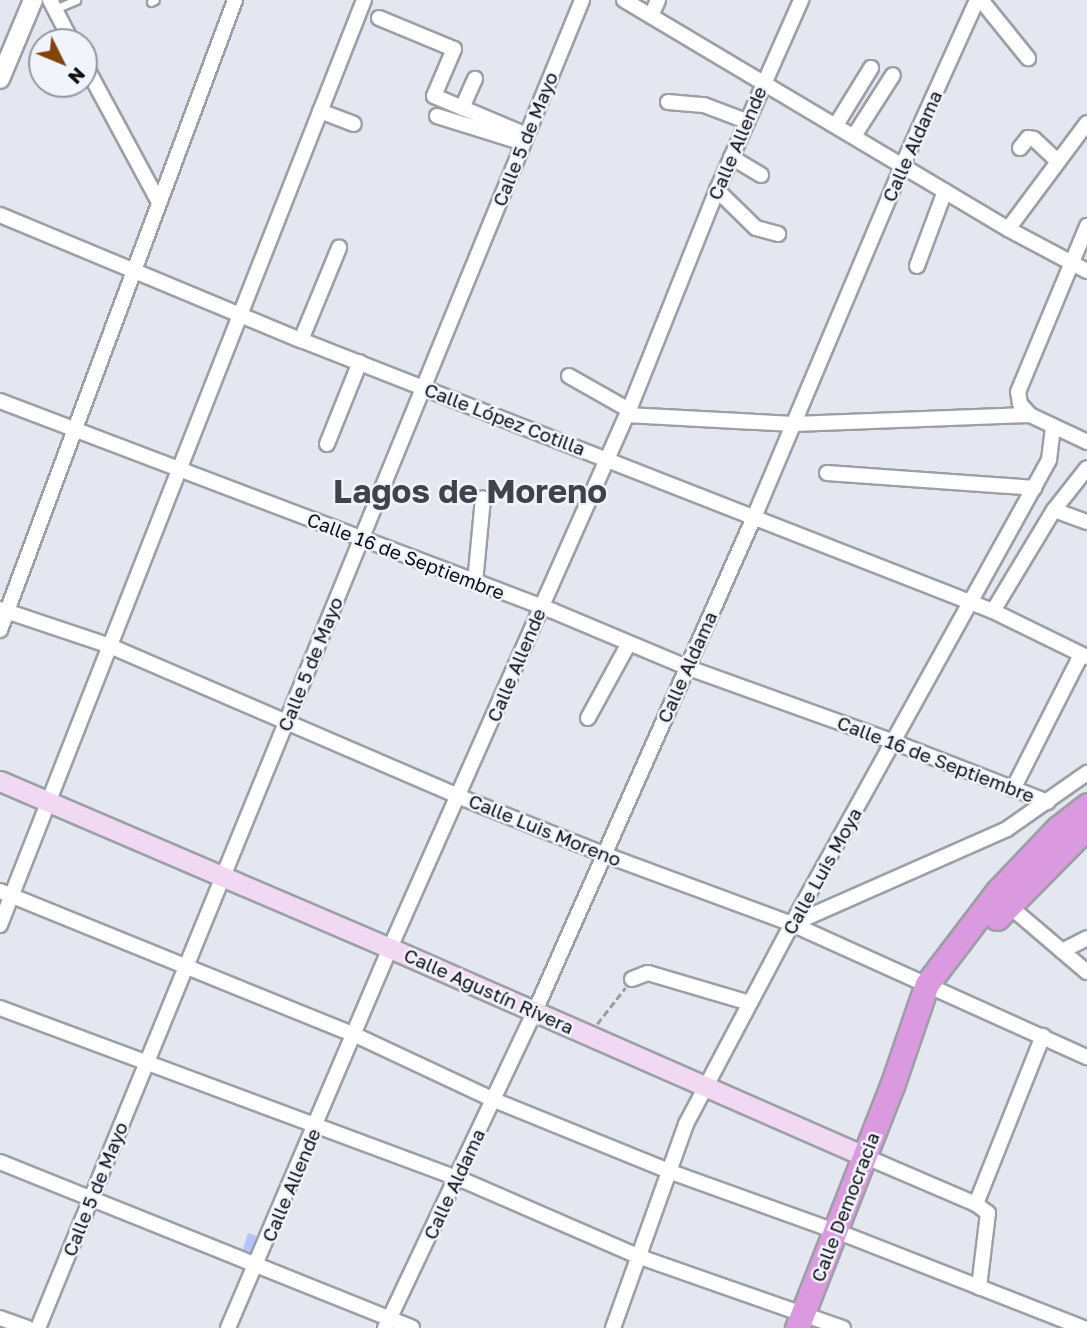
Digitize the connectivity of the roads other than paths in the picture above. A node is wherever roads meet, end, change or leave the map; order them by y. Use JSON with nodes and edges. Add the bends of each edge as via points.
{"nodes":[{"id":1,"x":33,"y":0,"type":"edge"},
{"id":2,"x":76,"y":0,"type":"edge"},
{"id":3,"x":235,"y":0,"type":"edge"},
{"id":4,"x":364,"y":0,"type":"edge"},
{"id":5,"x":582,"y":0,"type":"edge"},
{"id":6,"x":624,"y":0,"type":"edge"},
{"id":7,"x":658,"y":0,"type":"edge"},
{"id":8,"x":802,"y":0,"type":"edge"},
{"id":9,"x":979,"y":0,"type":"edge"},
{"id":10,"x":52,"y":5,"type":"edge"},
{"id":11,"x":651,"y":16,"type":"junction"},
{"id":12,"x":379,"y":18,"type":"dead end"},
{"id":13,"x":64,"y":28,"type":"edge"},
{"id":14,"x":1028,"y":58,"type":"dead end"},
{"id":15,"x":871,"y":68,"type":"dead end"},
{"id":16,"x":893,"y":75,"type":"dead end"},
{"id":17,"x":0,"y":79,"type":"edge"},
{"id":18,"x":475,"y":79,"type":"dead end"},
{"id":19,"x":762,"y":84,"type":"junction"},
{"id":20,"x":98,"y":89,"type":"edge"},
{"id":21,"x":668,"y":102,"type":"dead end"},
{"id":22,"x":462,"y":108,"type":"junction"},
{"id":23,"x":320,"y":111,"type":"junction"},
{"id":24,"x":438,"y":116,"type":"dead end"},
{"id":25,"x":746,"y":121,"type":"junction"},
{"id":26,"x":1087,"y":123,"type":"edge"},
{"id":27,"x":354,"y":124,"type":"dead end"},
{"id":28,"x":836,"y":125,"type":"junction"},
{"id":29,"x":854,"y":136,"type":"junction"},
{"id":30,"x":525,"y":139,"type":"junction"},
{"id":31,"x":1020,"y":148,"type":"dead end"},
{"id":32,"x":731,"y":157,"type":"junction"},
{"id":33,"x":1058,"y":160,"type":"junction"},
{"id":34,"x":902,"y":164,"type":"junction"},
{"id":35,"x":761,"y":175,"type":"dead end"},
{"id":36,"x":717,"y":190,"type":"junction"},
{"id":37,"x":945,"y":191,"type":"junction"},
{"id":38,"x":159,"y":202,"type":"junction"},
{"id":39,"x":0,"y":215,"type":"edge"},
{"id":40,"x":1087,"y":226,"type":"edge"},
{"id":41,"x":1008,"y":229,"type":"junction"},
{"id":42,"x":778,"y":234,"type":"dead end"},
{"id":43,"x":339,"y":248,"type":"dead end"},
{"id":44,"x":1071,"y":264,"type":"junction"},
{"id":45,"x":917,"y":266,"type":"dead end"},
{"id":46,"x":134,"y":271,"type":"junction"},
{"id":47,"x":1087,"y":271,"type":"edge"},
{"id":48,"x":241,"y":316,"type":"junction"},
{"id":49,"x":301,"y":340,"type":"junction"},
{"id":50,"x":360,"y":362,"type":"junction"},
{"id":51,"x":569,"y":376,"type":"dead end"},
{"id":52,"x":423,"y":388,"type":"junction"},
{"id":53,"x":0,"y":401,"type":"edge"},
{"id":54,"x":628,"y":413,"type":"junction"},
{"id":55,"x":1030,"y":415,"type":"junction"},
{"id":56,"x":794,"y":424,"type":"junction"},
{"id":57,"x":1053,"y":426,"type":"junction"},
{"id":58,"x":73,"y":430,"type":"junction"},
{"id":59,"x":1087,"y":442,"type":"edge"},
{"id":60,"x":327,"y":444,"type":"dead end"},
{"id":61,"x":607,"y":458,"type":"junction"},
{"id":62,"x":1087,"y":468,"type":"edge"},
{"id":63,"x":179,"y":469,"type":"junction"},
{"id":64,"x":827,"y":473,"type":"dead end"},
{"id":65,"x":1034,"y":488,"type":"junction"},
{"id":66,"x":483,"y":498,"type":"dead end"},
{"id":67,"x":1054,"y":510,"type":"junction"},
{"id":68,"x":755,"y":515,"type":"junction"},
{"id":69,"x":1087,"y":522,"type":"edge"},
{"id":70,"x":361,"y":539,"type":"junction"},
{"id":71,"x":475,"y":583,"type":"junction"},
{"id":72,"x":969,"y":603,"type":"junction"},
{"id":73,"x":541,"y":607,"type":"junction"},
{"id":74,"x":4,"y":610,"type":"edge"},
{"id":75,"x":993,"y":611,"type":"junction"},
{"id":76,"x":0,"y":630,"type":"edge"},
{"id":77,"x":629,"y":643,"type":"junction"},
{"id":78,"x":110,"y":646,"type":"junction"},
{"id":79,"x":1084,"y":656,"type":"edge"},
{"id":80,"x":686,"y":667,"type":"junction"},
{"id":81,"x":588,"y":718,"type":"dead end"},
{"id":82,"x":287,"y":721,"type":"junction"},
{"id":83,"x":894,"y":742,"type":"junction"},
{"id":84,"x":1087,"y":773,"type":"edge"},
{"id":85,"x":0,"y":781,"type":"edge"},
{"id":86,"x":1013,"y":789,"type":"junction"},
{"id":87,"x":460,"y":797,"type":"junction"},
{"id":88,"x":49,"y":802,"type":"junction"},
{"id":89,"x":1048,"y":802,"type":"junction"},
{"id":90,"x":1087,"y":805,"type":"edge"},
{"id":91,"x":1083,"y":837,"type":"edge"},
{"id":92,"x":603,"y":854,"type":"junction"},
{"id":93,"x":223,"y":876,"type":"junction"},
{"id":94,"x":6,"y":894,"type":"edge"},
{"id":95,"x":1007,"y":904,"type":"junction"},
{"id":96,"x":792,"y":924,"type":"junction"},
{"id":97,"x":0,"y":925,"type":"edge"},
{"id":98,"x":1087,"y":937,"type":"edge"},
{"id":99,"x":390,"y":948,"type":"junction"},
{"id":100,"x":1062,"y":951,"type":"junction"},
{"id":101,"x":187,"y":965,"type":"junction"},
{"id":102,"x":1087,"y":972,"type":"edge"},
{"id":103,"x":632,"y":979,"type":"road end"},
{"id":104,"x":934,"y":987,"type":"junction"},
{"id":105,"x":750,"y":1003,"type":"junction"},
{"id":106,"x":0,"y":1008,"type":"edge"},
{"id":107,"x":535,"y":1011,"type":"junction"},
{"id":108,"x":354,"y":1034,"type":"junction"},
{"id":109,"x":1043,"y":1036,"type":"junction"},
{"id":110,"x":1087,"y":1057,"type":"edge"},
{"id":111,"x":148,"y":1060,"type":"junction"},
{"id":112,"x":704,"y":1088,"type":"junction"},
{"id":113,"x":494,"y":1100,"type":"junction"},
{"id":114,"x":317,"y":1124,"type":"junction"},
{"id":115,"x":864,"y":1156,"type":"junction"},
{"id":116,"x":0,"y":1162,"type":"edge"},
{"id":117,"x":671,"y":1172,"type":"junction"},
{"id":118,"x":458,"y":1178,"type":"junction"},
{"id":119,"x":92,"y":1197,"type":"junction"},
{"id":120,"x":976,"y":1204,"type":"junction"},
{"id":121,"x":835,"y":1233,"type":"junction"},
{"id":122,"x":640,"y":1257,"type":"junction"},
{"id":123,"x":256,"y":1266,"type":"junction"},
{"id":124,"x":979,"y":1287,"type":"junction"},
{"id":125,"x":0,"y":1318,"type":"edge"},
{"id":126,"x":800,"y":1321,"type":"edge"},
{"id":127,"x":387,"y":1324,"type":"edge"},
{"id":128,"x":27,"y":1328,"type":"edge"},
{"id":129,"x":38,"y":1328,"type":"edge"},
{"id":130,"x":228,"y":1328,"type":"edge"},
{"id":131,"x":412,"y":1328,"type":"edge"},
{"id":132,"x":613,"y":1328,"type":"edge"},
{"id":133,"x":842,"y":1328,"type":"edge"},
{"id":134,"x":1084,"y":1328,"type":"edge"}],
"edges":[{"from":1,"to":17,"type":"street"},
{"from":2,"to":10,"type":"lane"},
{"from":3,"to":38,"type":"street"},
{"from":4,"to":23,"type":"street"},
{"from":5,"to":30,"type":"street","name":"Calle 5 de Mayo"},
{"from":6,"to":11,"type":"street"},
{"from":7,"to":11,"type":"street"},
{"from":8,"to":19,"type":"street","name":"Calle Allende"},
{"from":9,"to":14,"type":"street"},
{"from":9,"to":34,"type":"street","name":"Calle Aldama"},
{"from":10,"to":13,"type":"street"},
{"from":11,"to":19,"type":"street"},
{"from":12,"to":22,"type":"street","via":[[454,49],[434,96]]},
{"from":15,"to":28,"type":"street"},
{"from":16,"to":29,"type":"street"},
{"from":18,"to":22,"type":"street"},
{"from":19,"to":25,"type":"street","name":"Calle Allende"},
{"from":19,"to":28,"type":"street"},
{"from":20,"to":38,"type":"street"},
{"from":21,"to":25,"type":"street","via":[[704,105]]},
{"from":22,"to":30,"type":"street"},
{"from":23,"to":27,"type":"street"},
{"from":23,"to":48,"type":"street"},
{"from":24,"to":30,"type":"street"},
{"from":25,"to":32,"type":"street","name":"Calle Allende"},
{"from":26,"to":33,"type":"street"},
{"from":28,"to":29,"type":"street"},
{"from":29,"to":34,"type":"street"},
{"from":30,"to":52,"type":"street","name":"Calle 5 de Mayo"},
{"from":31,"to":33,"type":"street","via":[[1031,138]]},
{"from":32,"to":35,"type":"street"},
{"from":32,"to":36,"type":"street","name":"Calle Allende"},
{"from":33,"to":41,"type":"street"},
{"from":34,"to":37,"type":"street"},
{"from":34,"to":56,"type":"street","name":"Calle Aldama"},
{"from":36,"to":42,"type":"street","via":[[756,228]]},
{"from":36,"to":54,"type":"street","name":"Calle Allende"},
{"from":37,"to":41,"type":"street"},
{"from":37,"to":45,"type":"street"},
{"from":38,"to":46,"type":"street"},
{"from":39,"to":46,"type":"street","name":"Calle López Cotilla"},
{"from":40,"to":44,"type":"street"},
{"from":41,"to":44,"type":"street"},
{"from":43,"to":49,"type":"street"},
{"from":44,"to":47,"type":"street"},
{"from":44,"to":55,"type":"street","via":[[1018,392],[1020,404]]},
{"from":46,"to":48,"type":"street","name":"Calle López Cotilla"},
{"from":46,"to":58,"type":"street"},
{"from":48,"to":49,"type":"street","name":"Calle López Cotilla"},
{"from":48,"to":63,"type":"street"},
{"from":49,"to":50,"type":"street","name":"Calle López Cotilla"},
{"from":50,"to":52,"type":"street","name":"Calle López Cotilla"},
{"from":50,"to":60,"type":"street"},
{"from":51,"to":54,"type":"street"},
{"from":52,"to":61,"type":"street","name":"Calle López Cotilla"},
{"from":52,"to":70,"type":"street","name":"Calle 5 de Mayo"},
{"from":53,"to":58,"type":"street","name":"Calle 16 de Septiembre"},
{"from":54,"to":56,"type":"street"},
{"from":54,"to":61,"type":"street","name":"Calle Allende"},
{"from":55,"to":56,"type":"street"},
{"from":55,"to":57,"type":"street"},
{"from":56,"to":68,"type":"street","name":"Calle Aldama"},
{"from":57,"to":59,"type":"street"},
{"from":57,"to":65,"type":"street","name":"Calle Luis Moya","via":[[1049,460]]},
{"from":58,"to":63,"type":"street","name":"Calle 16 de Septiembre"},
{"from":58,"to":74,"type":"street"},
{"from":61,"to":68,"type":"street","name":"Calle López Cotilla"},
{"from":61,"to":73,"type":"street","name":"Calle Allende"},
{"from":62,"to":67,"type":"street"},
{"from":63,"to":70,"type":"street","name":"Calle 16 de Septiembre"},
{"from":63,"to":78,"type":"street"},
{"from":64,"to":65,"type":"street"},
{"from":65,"to":72,"type":"street","name":"Calle Luis Moya"},
{"from":66,"to":71,"type":"street"},
{"from":67,"to":69,"type":"street"},
{"from":67,"to":75,"type":"street"},
{"from":68,"to":72,"type":"street","name":"Calle López Cotilla"},
{"from":68,"to":80,"type":"street","name":"Calle Aldama"},
{"from":70,"to":71,"type":"street","name":"Calle 16 de Septiembre"},
{"from":70,"to":82,"type":"street","name":"Calle 5 de Mayo"},
{"from":71,"to":73,"type":"street","name":"Calle 16 de Septiembre"},
{"from":72,"to":75,"type":"street","name":"Calle López Cotilla"},
{"from":72,"to":83,"type":"street","name":"Calle Luis Moya"},
{"from":73,"to":77,"type":"street","name":"Calle 16 de Septiembre"},
{"from":73,"to":87,"type":"street","name":"Calle Allende"},
{"from":74,"to":76,"type":"street"},
{"from":74,"to":78,"type":"street","name":"Calle Luis Moreno"},
{"from":75,"to":79,"type":"street","name":"Calle López Cotilla"},
{"from":77,"to":80,"type":"street","name":"Calle 16 de Septiembre"},
{"from":77,"to":81,"type":"street"},
{"from":78,"to":82,"type":"street","name":"Calle Luis Moreno"},
{"from":78,"to":88,"type":"street"},
{"from":79,"to":86,"type":"street"},
{"from":80,"to":83,"type":"street","name":"Calle 16 de Septiembre"},
{"from":80,"to":92,"type":"street","name":"Calle Aldama"},
{"from":82,"to":87,"type":"street","name":"Calle Luis Moreno"},
{"from":82,"to":93,"type":"street","name":"Calle 5 de Mayo"},
{"from":83,"to":86,"type":"street","name":"Calle 16 de Septiembre"},
{"from":83,"to":96,"type":"street","name":"Calle Luis Moya"},
{"from":84,"to":89,"type":"street"},
{"from":85,"to":88,"type":"main road","name":"Calle Agustín Rivera"},
{"from":86,"to":89,"type":"street","name":"Calle 16 de Septiembre"},
{"from":87,"to":92,"type":"street","name":"Calle Luis Moreno"},
{"from":87,"to":99,"type":"street","name":"Calle Allende"},
{"from":88,"to":93,"type":"main road","name":"Calle Agustín Rivera"},
{"from":88,"to":94,"type":"street"},
{"from":89,"to":96,"type":"street","via":[[1007,829]]},
{"from":90,"to":104,"type":"highway","name":"Calle Democracia","via":[[1058,828],[997,892]]},
{"from":91,"to":95,"type":"highway","name":"Calle Democracia"},
{"from":92,"to":96,"type":"street","name":"Calle Luis Moreno"},
{"from":92,"to":107,"type":"street","name":"Calle Aldama"},
{"from":93,"to":99,"type":"main road","name":"Calle Agustín Rivera"},
{"from":93,"to":101,"type":"street","name":"Calle 5 de Mayo"},
{"from":94,"to":97,"type":"street"},
{"from":94,"to":101,"type":"street"},
{"from":95,"to":100,"type":"street"},
{"from":95,"to":104,"type":"highway","name":"Calle Democracia"},
{"from":96,"to":104,"type":"street","name":"Calle Luis Moreno"},
{"from":96,"to":105,"type":"street","name":"Calle Luis Moya"},
{"from":98,"to":100,"type":"street"},
{"from":99,"to":107,"type":"main road","name":"Calle Agustín Rivera"},
{"from":99,"to":108,"type":"street","name":"Calle Allende"},
{"from":100,"to":102,"type":"street"},
{"from":101,"to":108,"type":"street"},
{"from":101,"to":111,"type":"street","name":"Calle 5 de Mayo"},
{"from":103,"to":105,"type":"street","via":[[648,973]]},
{"from":104,"to":109,"type":"street","name":"Calle Luis Moreno"},
{"from":104,"to":115,"type":"highway","name":"Calle Democracia"},
{"from":105,"to":112,"type":"street","name":"Calle Luis Moya"},
{"from":106,"to":111,"type":"street"},
{"from":107,"to":112,"type":"main road","name":"Calle Agustín Rivera"},
{"from":107,"to":113,"type":"street","name":"Calle Aldama"},
{"from":108,"to":113,"type":"street"},
{"from":108,"to":114,"type":"street","name":"Calle Allende"},
{"from":109,"to":110,"type":"street","name":"Calle Luis Moreno"},
{"from":109,"to":120,"type":"street"},
{"from":111,"to":114,"type":"street"},
{"from":111,"to":119,"type":"street","name":"Calle 5 de Mayo"},
{"from":112,"to":115,"type":"main road","name":"Calle Agustín Rivera"},
{"from":112,"to":117,"type":"street","name":"Calle Luis Moya","via":[[686,1124]]},
{"from":113,"to":117,"type":"street"},
{"from":113,"to":118,"type":"street","name":"Calle Aldama"},
{"from":114,"to":118,"type":"street"},
{"from":114,"to":123,"type":"street","name":"Calle Allende"},
{"from":115,"to":120,"type":"street","name":"Calle Agustín Rivera"},
{"from":115,"to":121,"type":"highway","name":"Calle Democracia"},
{"from":116,"to":119,"type":"street"},
{"from":117,"to":121,"type":"street"},
{"from":117,"to":122,"type":"street","name":"Calle Luis Moya"},
{"from":118,"to":122,"type":"street"},
{"from":118,"to":127,"type":"street","name":"Calle Aldama"},
{"from":119,"to":123,"type":"street"},
{"from":119,"to":129,"type":"street","name":"Calle 5 de Mayo"},
{"from":120,"to":124,"type":"street","via":[[988,1213]]},
{"from":121,"to":124,"type":"street"},
{"from":121,"to":126,"type":"highway","name":"Calle Democracia"},
{"from":122,"to":126,"type":"street"},
{"from":122,"to":132,"type":"street","name":"Calle Luis Moya"},
{"from":123,"to":127,"type":"street"},
{"from":123,"to":130,"type":"street","name":"Calle Allende"},
{"from":124,"to":134,"type":"street"},
{"from":125,"to":128,"type":"street"},
{"from":126,"to":133,"type":"street"},
{"from":127,"to":131,"type":"street"}]}
